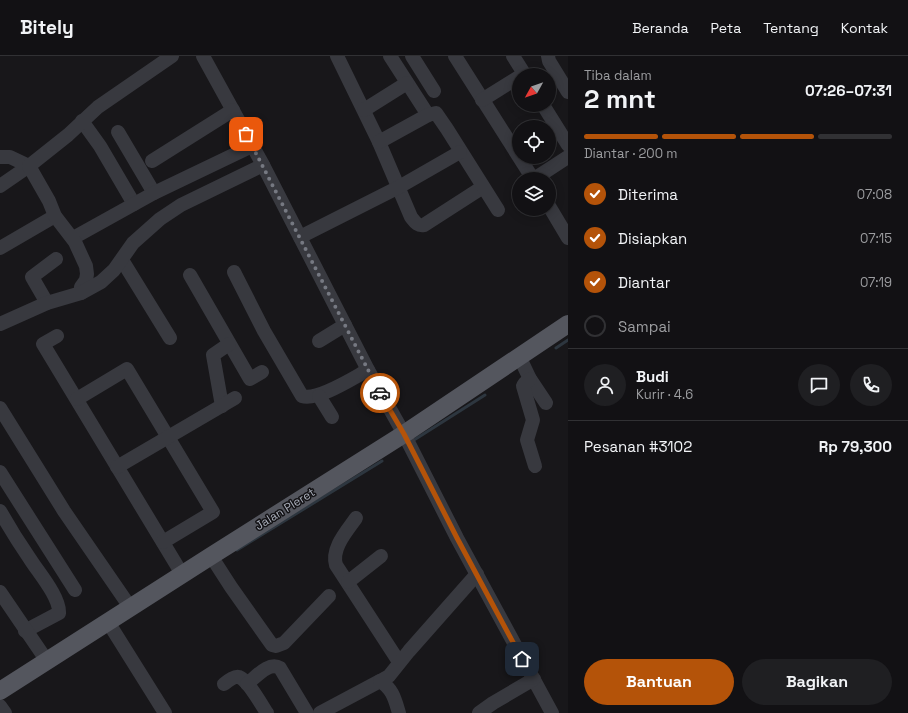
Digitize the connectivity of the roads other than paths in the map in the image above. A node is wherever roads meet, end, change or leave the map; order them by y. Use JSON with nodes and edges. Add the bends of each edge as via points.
{"nodes":[{"id":1,"x":172,"y":56,"type":"edge"},
{"id":2,"x":203,"y":56,"type":"edge"},
{"id":3,"x":337,"y":56,"type":"edge"},
{"id":4,"x":390,"y":56,"type":"edge"},
{"id":5,"x":412,"y":56,"type":"edge"},
{"id":6,"x":455,"y":56,"type":"edge"},
{"id":7,"x":513,"y":56,"type":"edge"},
{"id":8,"x":548,"y":56,"type":"edge"},
{"id":9,"x":519,"y":68,"type":"edge"},
{"id":10,"x":512,"y":82,"type":"edge"},
{"id":11,"x":407,"y":83,"type":"junction"},
{"id":12,"x":434,"y":91,"type":"dead end"},
{"id":13,"x":568,"y":92,"type":"edge"},
{"id":14,"x":482,"y":100,"type":"junction"},
{"id":15,"x":233,"y":110,"type":"junction"},
{"id":16,"x":364,"y":110,"type":"junction"},
{"id":17,"x":547,"y":112,"type":"edge"},
{"id":18,"x":428,"y":115,"type":"junction"},
{"id":19,"x":82,"y":121,"type":"junction"},
{"id":20,"x":118,"y":132,"type":"dead end"},
{"id":21,"x":380,"y":142,"type":"junction"},
{"id":22,"x":568,"y":145,"type":"edge"},
{"id":23,"x":252,"y":146,"type":"junction"},
{"id":24,"x":460,"y":152,"type":"junction"},
{"id":25,"x":568,"y":157,"type":"edge"},
{"id":26,"x":0,"y":158,"type":"edge"},
{"id":27,"x":152,"y":161,"type":"dead end"},
{"id":28,"x":263,"y":165,"type":"junction"},
{"id":29,"x":29,"y":166,"type":"junction"},
{"id":30,"x":528,"y":172,"type":"edge"},
{"id":31,"x":544,"y":172,"type":"edge"},
{"id":32,"x":0,"y":186,"type":"edge"},
{"id":33,"x":399,"y":187,"type":"junction"},
{"id":34,"x":483,"y":187,"type":"junction"},
{"id":35,"x":154,"y":192,"type":"junction"},
{"id":36,"x":134,"y":204,"type":"junction"},
{"id":37,"x":498,"y":210,"type":"dead end"},
{"id":38,"x":55,"y":216,"type":"junction"},
{"id":39,"x":555,"y":216,"type":"edge"},
{"id":40,"x":300,"y":237,"type":"junction"},
{"id":41,"x":73,"y":238,"type":"junction"},
{"id":42,"x":568,"y":238,"type":"edge"},
{"id":43,"x":0,"y":248,"type":"edge"},
{"id":44,"x":56,"y":258,"type":"dead end"},
{"id":45,"x":122,"y":260,"type":"junction"},
{"id":46,"x":234,"y":272,"type":"dead end"},
{"id":47,"x":190,"y":274,"type":"dead end"},
{"id":48,"x":81,"y":293,"type":"junction"},
{"id":49,"x":46,"y":303,"type":"junction"},
{"id":50,"x":0,"y":324,"type":"edge"},
{"id":51,"x":568,"y":324,"type":"edge"},
{"id":52,"x":345,"y":325,"type":"junction"},
{"id":53,"x":57,"y":336,"type":"dead end"},
{"id":54,"x":170,"y":338,"type":"dead end"},
{"id":55,"x":319,"y":341,"type":"dead end"},
{"id":56,"x":229,"y":344,"type":"junction"},
{"id":57,"x":519,"y":356,"type":"junction"},
{"id":58,"x":368,"y":370,"type":"junction"},
{"id":59,"x":262,"y":372,"type":"dead end"},
{"id":60,"x":530,"y":379,"type":"junction"},
{"id":61,"x":319,"y":396,"type":"junction"},
{"id":62,"x":235,"y":398,"type":"dead end"},
{"id":63,"x":77,"y":400,"type":"junction"},
{"id":64,"x":546,"y":403,"type":"dead end"},
{"id":65,"x":222,"y":406,"type":"junction"},
{"id":66,"x":0,"y":408,"type":"edge"},
{"id":67,"x":332,"y":417,"type":"dead end"},
{"id":68,"x":404,"y":434,"type":"junction"},
{"id":69,"x":169,"y":437,"type":"junction"},
{"id":70,"x":536,"y":466,"type":"dead end"},
{"id":71,"x":117,"y":467,"type":"junction"},
{"id":72,"x":0,"y":472,"type":"edge"},
{"id":73,"x":1,"y":516,"type":"edge"},
{"id":74,"x":356,"y":518,"type":"dead end"},
{"id":75,"x":163,"y":542,"type":"junction"},
{"id":76,"x":211,"y":556,"type":"junction"},
{"id":77,"x":381,"y":556,"type":"dead end"},
{"id":78,"x":182,"y":574,"type":"junction"},
{"id":79,"x":477,"y":574,"type":"junction"},
{"id":80,"x":348,"y":582,"type":"junction"},
{"id":81,"x":75,"y":590,"type":"dead end"},
{"id":82,"x":0,"y":592,"type":"edge"},
{"id":83,"x":329,"y":596,"type":"dead end"},
{"id":84,"x":130,"y":607,"type":"junction"},
{"id":85,"x":108,"y":622,"type":"junction"},
{"id":86,"x":25,"y":631,"type":"junction"},
{"id":87,"x":47,"y":661,"type":"junction"},
{"id":88,"x":399,"y":662,"type":"junction"},
{"id":89,"x":534,"y":679,"type":"junction"},
{"id":90,"x":380,"y":681,"type":"junction"},
{"id":91,"x":224,"y":684,"type":"dead end"},
{"id":92,"x":247,"y":684,"type":"junction"},
{"id":93,"x":0,"y":691,"type":"edge"},
{"id":94,"x":0,"y":706,"type":"edge"},
{"id":95,"x":4,"y":713,"type":"edge"},
{"id":96,"x":165,"y":713,"type":"edge"},
{"id":97,"x":267,"y":713,"type":"edge"},
{"id":98,"x":307,"y":713,"type":"edge"},
{"id":99,"x":320,"y":713,"type":"edge"},
{"id":100,"x":399,"y":713,"type":"edge"},
{"id":101,"x":479,"y":713,"type":"edge"},
{"id":102,"x":552,"y":713,"type":"edge"}],
"edges":[{"from":1,"to":19,"type":"street"},
{"from":2,"to":15,"type":"street"},
{"from":3,"to":16,"type":"street"},
{"from":4,"to":11,"type":"street"},
{"from":5,"to":12,"type":"street"},
{"from":6,"to":14,"type":"street"},
{"from":7,"to":9,"type":"street"},
{"from":8,"to":13,"type":"street","via":[[548,62]]},
{"from":10,"to":14,"type":"street"},
{"from":11,"to":16,"type":"street"},
{"from":11,"to":18,"type":"street"},
{"from":14,"to":30,"type":"street"},
{"from":15,"to":23,"type":"street"},
{"from":15,"to":27,"type":"street"},
{"from":16,"to":21,"type":"street"},
{"from":17,"to":22,"type":"street"},
{"from":18,"to":21,"type":"street"},
{"from":18,"to":24,"type":"street","via":[[436,113],[439,116]]},
{"from":19,"to":29,"type":"street"},
{"from":19,"to":36,"type":"street"},
{"from":20,"to":35,"type":"street"},
{"from":21,"to":33,"type":"street"},
{"from":23,"to":28,"type":"street"},
{"from":23,"to":35,"type":"street"},
{"from":24,"to":33,"type":"street"},
{"from":24,"to":34,"type":"street"},
{"from":25,"to":31,"type":"street"},
{"from":26,"to":29,"type":"street","via":[[10,157]]},
{"from":28,"to":40,"type":"street"},
{"from":28,"to":45,"type":"street","via":[[181,205],[160,219],[133,243]]},
{"from":29,"to":32,"type":"street"},
{"from":29,"to":38,"type":"street"},
{"from":33,"to":34,"type":"street","via":[[411,217],[420,226],[424,226]]},
{"from":33,"to":40,"type":"street"},
{"from":34,"to":37,"type":"street"},
{"from":35,"to":36,"type":"street"},
{"from":36,"to":41,"type":"street"},
{"from":38,"to":41,"type":"street"},
{"from":38,"to":43,"type":"street"},
{"from":39,"to":42,"type":"street"},
{"from":40,"to":52,"type":"street"},
{"from":41,"to":48,"type":"street","via":[[86,266],[86,280],[81,287]]},
{"from":44,"to":49,"type":"street","via":[[32,277]]},
{"from":45,"to":48,"type":"street","via":[[101,282]]},
{"from":45,"to":54,"type":"street"},
{"from":46,"to":61,"type":"street","via":[[264,331],[302,396]]},
{"from":47,"to":56,"type":"street"},
{"from":48,"to":49,"type":"street"},
{"from":49,"to":50,"type":"street"},
{"from":51,"to":57,"type":"main road","name":"Jalan Pleret"},
{"from":52,"to":55,"type":"street"},
{"from":52,"to":58,"type":"street"},
{"from":53,"to":63,"type":"street","via":[[43,344]]},
{"from":56,"to":59,"type":"street","via":[[250,379]]},
{"from":56,"to":65,"type":"street","via":[[213,355]]},
{"from":57,"to":60,"type":"street"},
{"from":57,"to":68,"type":"main road","name":"Jalan Pleret"},
{"from":58,"to":61,"type":"street"},
{"from":58,"to":68,"type":"street"},
{"from":60,"to":64,"type":"street"},
{"from":60,"to":70,"type":"street","via":[[523,386],[533,420],[527,440]]},
{"from":61,"to":67,"type":"street"},
{"from":62,"to":65,"type":"street"},
{"from":63,"to":69,"type":"street","via":[[128,369]]},
{"from":63,"to":71,"type":"street"},
{"from":65,"to":69,"type":"street"},
{"from":66,"to":84,"type":"street","via":[[64,511]]},
{"from":68,"to":76,"type":"main road","name":"Jalan Pleret"},
{"from":68,"to":79,"type":"street"},
{"from":69,"to":71,"type":"street"},
{"from":69,"to":75,"type":"street","via":[[213,512]]},
{"from":71,"to":75,"type":"street"},
{"from":72,"to":81,"type":"street"},
{"from":73,"to":86,"type":"street","via":[[49,587],[59,608],[58,613]]},
{"from":74,"to":80,"type":"street","via":[[336,550],[336,565]]},
{"from":75,"to":78,"type":"street"},
{"from":76,"to":78,"type":"main road","name":"Jalan Pleret"},
{"from":76,"to":83,"type":"street","via":[[272,645],[284,642]]},
{"from":77,"to":80,"type":"street"},
{"from":78,"to":84,"type":"main road","name":"Jalan Pleret"},
{"from":79,"to":88,"type":"street"},
{"from":79,"to":89,"type":"street"},
{"from":80,"to":88,"type":"street"},
{"from":82,"to":86,"type":"street"},
{"from":84,"to":85,"type":"main road","name":"Jalan Pleret"},
{"from":85,"to":87,"type":"main road","name":"Jalan Pleret"},
{"from":85,"to":96,"type":"street"},
{"from":86,"to":87,"type":"street"},
{"from":87,"to":93,"type":"main road","name":"Jalan Pleret"},
{"from":88,"to":90,"type":"street","via":[[389,676]]},
{"from":89,"to":101,"type":"street"},
{"from":89,"to":102,"type":"street"},
{"from":90,"to":99,"type":"street"},
{"from":90,"to":100,"type":"street","via":[[393,693]]},
{"from":91,"to":92,"type":"street","via":[[238,677]]},
{"from":92,"to":97,"type":"street"},
{"from":92,"to":98,"type":"street","via":[[270,666],[277,666]]},
{"from":94,"to":95,"type":"street"}]}
